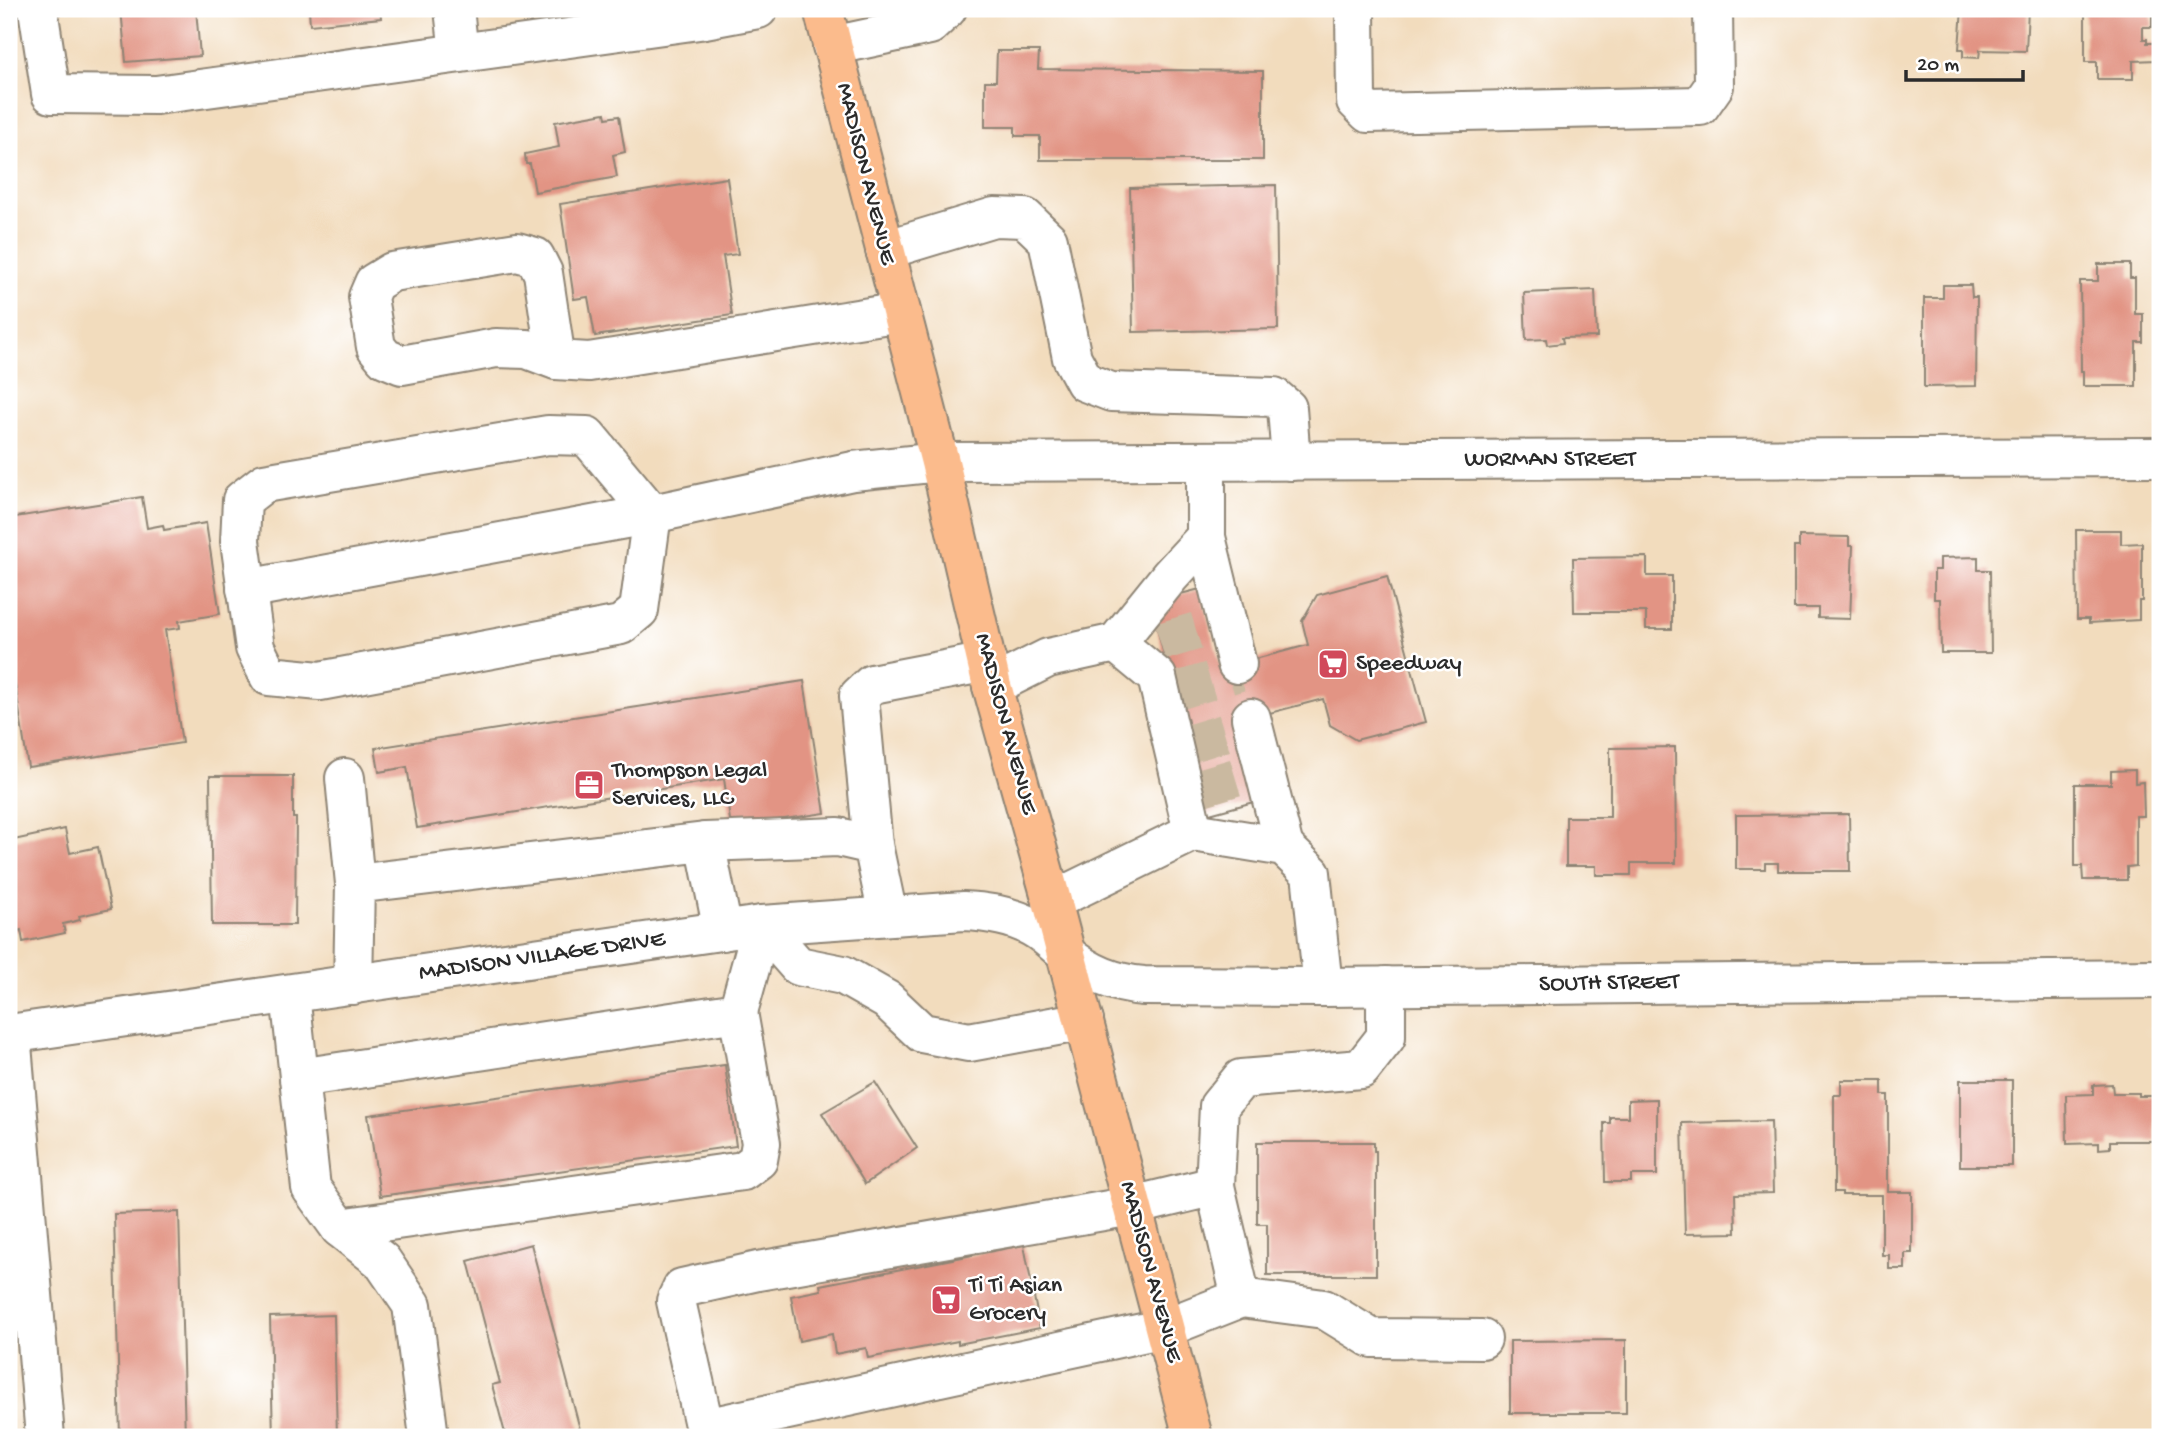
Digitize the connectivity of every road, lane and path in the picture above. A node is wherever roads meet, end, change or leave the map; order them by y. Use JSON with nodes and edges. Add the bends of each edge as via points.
{"nodes":[{"id":1,"x":38,"y":9,"type":"edge"},
{"id":2,"x":454,"y":9,"type":"edge"},
{"id":3,"x":758,"y":9,"type":"edge"},
{"id":4,"x":822,"y":9,"type":"edge"},
{"id":5,"x":947,"y":9,"type":"edge"},
{"id":6,"x":1355,"y":9,"type":"edge"},
{"id":7,"x":1713,"y":9,"type":"edge"},
{"id":8,"x":697,"y":14,"type":"edge"},
{"id":9,"x":832,"y":46,"type":"junction"},
{"id":10,"x":459,"y":53,"type":"junction"},
{"id":11,"x":885,"y":250,"type":"junction"},
{"id":12,"x":901,"y":312,"type":"junction"},
{"id":13,"x":556,"y":360,"type":"junction"},
{"id":14,"x":2160,"y":457,"type":"edge"},
{"id":15,"x":1206,"y":461,"type":"junction"},
{"id":16,"x":1291,"y":461,"type":"junction"},
{"id":17,"x":940,"y":462,"type":"junction"},
{"id":18,"x":652,"y":514,"type":"junction"},
{"id":19,"x":1206,"y":537,"type":"junction"},
{"id":20,"x":246,"y":589,"type":"junction"},
{"id":21,"x":1134,"y":645,"type":"junction"},
{"id":22,"x":1237,"y":664,"type":"dead end"},
{"id":23,"x":990,"y":674,"type":"junction"},
{"id":24,"x":1247,"y":724,"type":"dead end"},
{"id":25,"x":345,"y":778,"type":"dead end"},
{"id":26,"x":1193,"y":832,"type":"junction"},
{"id":27,"x":705,"y":842,"type":"junction"},
{"id":28,"x":873,"y":845,"type":"junction"},
{"id":29,"x":1284,"y":847,"type":"junction"},
{"id":30,"x":355,"y":884,"type":"junction"},
{"id":31,"x":1052,"y":901,"type":"junction"},
{"id":32,"x":888,"y":916,"type":"junction"},
{"id":33,"x":762,"y":925,"type":"junction"},
{"id":34,"x":723,"y":930,"type":"junction"},
{"id":35,"x":1066,"y":953,"type":"junction"},
{"id":36,"x":2160,"y":979,"type":"edge"},
{"id":37,"x":353,"y":985,"type":"junction"},
{"id":38,"x":1386,"y":986,"type":"junction"},
{"id":39,"x":1323,"y":987,"type":"junction"},
{"id":40,"x":290,"y":994,"type":"junction"},
{"id":41,"x":738,"y":1012,"type":"junction"},
{"id":42,"x":1084,"y":1021,"type":"junction"},
{"id":43,"x":10,"y":1034,"type":"edge"},
{"id":44,"x":299,"y":1078,"type":"junction"},
{"id":45,"x":1215,"y":1186,"type":"junction"},
{"id":46,"x":1132,"y":1206,"type":"junction"},
{"id":47,"x":340,"y":1228,"type":"junction"},
{"id":48,"x":1241,"y":1298,"type":"junction"},
{"id":49,"x":1164,"y":1328,"type":"junction"},
{"id":50,"x":1482,"y":1339,"type":"dead end"},
{"id":51,"x":45,"y":1437,"type":"edge"},
{"id":52,"x":429,"y":1437,"type":"edge"},
{"id":53,"x":1193,"y":1437,"type":"edge"}],
"edges":[{"from":1,"to":10,"type":"street","via":[[51,94],[156,96]]},
{"from":2,"to":10,"type":"street"},
{"from":3,"to":8,"type":"street"},
{"from":4,"to":9,"type":"main road","name":"MADISON AVENUE"},
{"from":5,"to":9,"type":"street","via":[[930,24]]},
{"from":6,"to":7,"type":"street","via":[[1356,101],[1368,113],[1700,106],[1714,86]]},
{"from":8,"to":10,"type":"street"},
{"from":9,"to":11,"type":"main road","name":"MADISON AVENUE"},
{"from":11,"to":12,"type":"main road","name":"MADISON AVENUE"},
{"from":11,"to":16,"type":"street","via":[[995,217],[1025,218],[1048,240],[1072,358],[1084,383],[1111,392],[1274,397],[1287,408]]},
{"from":12,"to":13,"type":"street","via":[[589,362]]},
{"from":12,"to":17,"type":"main road","name":"MADISON AVENUE"},
{"from":13,"to":13,"type":"street","via":[[527,349],[496,348],[402,365],[385,358],[376,347],[368,297],[374,283],[392,272],[517,252],[535,257],[543,273]]},
{"from":14,"to":16,"type":"street","name":"WORMAN STREET"},
{"from":15,"to":16,"type":"street","name":"WORMAN STREET"},
{"from":15,"to":17,"type":"street","name":"WORMAN STREET"},
{"from":15,"to":19,"type":"street"},
{"from":17,"to":18,"type":"street","name":"WORMAN STREET","via":[[853,471]]},
{"from":17,"to":23,"type":"main road","name":"MADISON AVENUE"},
{"from":18,"to":20,"type":"street","name":"WORMAN STREET"},
{"from":18,"to":20,"type":"street","via":[[587,436],[548,435],[264,483],[242,500],[240,541]]},
{"from":18,"to":20,"type":"street","via":[[639,610],[621,625],[320,681],[269,676],[255,648]]},
{"from":19,"to":21,"type":"street","via":[[1170,576]]},
{"from":19,"to":22,"type":"street","via":[[1219,625]]},
{"from":21,"to":23,"type":"street"},
{"from":21,"to":26,"type":"street","via":[[1168,694],[1191,790]]},
{"from":23,"to":28,"type":"street","via":[[872,684],[859,696]]},
{"from":23,"to":31,"type":"main road","name":"MADISON AVENUE"},
{"from":24,"to":29,"type":"street","via":[[1256,770]]},
{"from":25,"to":30,"type":"street"},
{"from":26,"to":29,"type":"street"},
{"from":26,"to":31,"type":"street"},
{"from":27,"to":28,"type":"street","via":[[838,837]]},
{"from":27,"to":30,"type":"street"},
{"from":27,"to":34,"type":"street"},
{"from":28,"to":32,"type":"street"},
{"from":29,"to":39,"type":"street","via":[[1311,873]]},
{"from":30,"to":37,"type":"street"},
{"from":31,"to":35,"type":"main road","name":"MADISON AVENUE"},
{"from":32,"to":33,"type":"street","name":"MADISON VILLAGE DRIVE"},
{"from":32,"to":35,"type":"street","name":"MADISON VILLAGE DRIVE","via":[[964,911],[995,914],[1031,926]]},
{"from":33,"to":34,"type":"street","name":"MADISON VILLAGE DRIVE"},
{"from":33,"to":41,"type":"street"},
{"from":33,"to":42,"type":"street","via":[[798,966],[843,975],[887,1000],[922,1033],[969,1042]]},
{"from":34,"to":37,"type":"street","name":"MADISON VILLAGE DRIVE"},
{"from":35,"to":39,"type":"street","name":"SOUTH STREET","via":[[1125,985]]},
{"from":35,"to":42,"type":"main road","name":"MADISON AVENUE"},
{"from":36,"to":38,"type":"street","name":"SOUTH STREET"},
{"from":37,"to":40,"type":"street","name":"MADISON VILLAGE DRIVE"},
{"from":38,"to":39,"type":"street","name":"SOUTH STREET"},
{"from":38,"to":45,"type":"street","via":[[1386,1037],[1361,1069],[1241,1079],[1219,1106]]},
{"from":40,"to":43,"type":"street","name":"MADISON VILLAGE DRIVE"},
{"from":40,"to":44,"type":"street"},
{"from":41,"to":44,"type":"street"},
{"from":41,"to":47,"type":"street","via":[[761,1143],[758,1160],[743,1171]]},
{"from":42,"to":46,"type":"main road","name":"MADISON AVENUE"},
{"from":43,"to":51,"type":"street"},
{"from":44,"to":47,"type":"street","via":[[311,1188]]},
{"from":45,"to":46,"type":"street"},
{"from":45,"to":48,"type":"street"},
{"from":46,"to":49,"type":"main road","name":"MADISON AVENUE"},
{"from":46,"to":49,"type":"street","via":[[758,1271],[682,1289],[676,1301],[703,1421],[714,1426]]},
{"from":47,"to":52,"type":"street","via":[[382,1261],[412,1306]]},
{"from":48,"to":49,"type":"street"},
{"from":48,"to":50,"type":"street","via":[[1324,1309],[1371,1338]]},
{"from":49,"to":53,"type":"main road","name":"MADISON AVENUE"}]}
